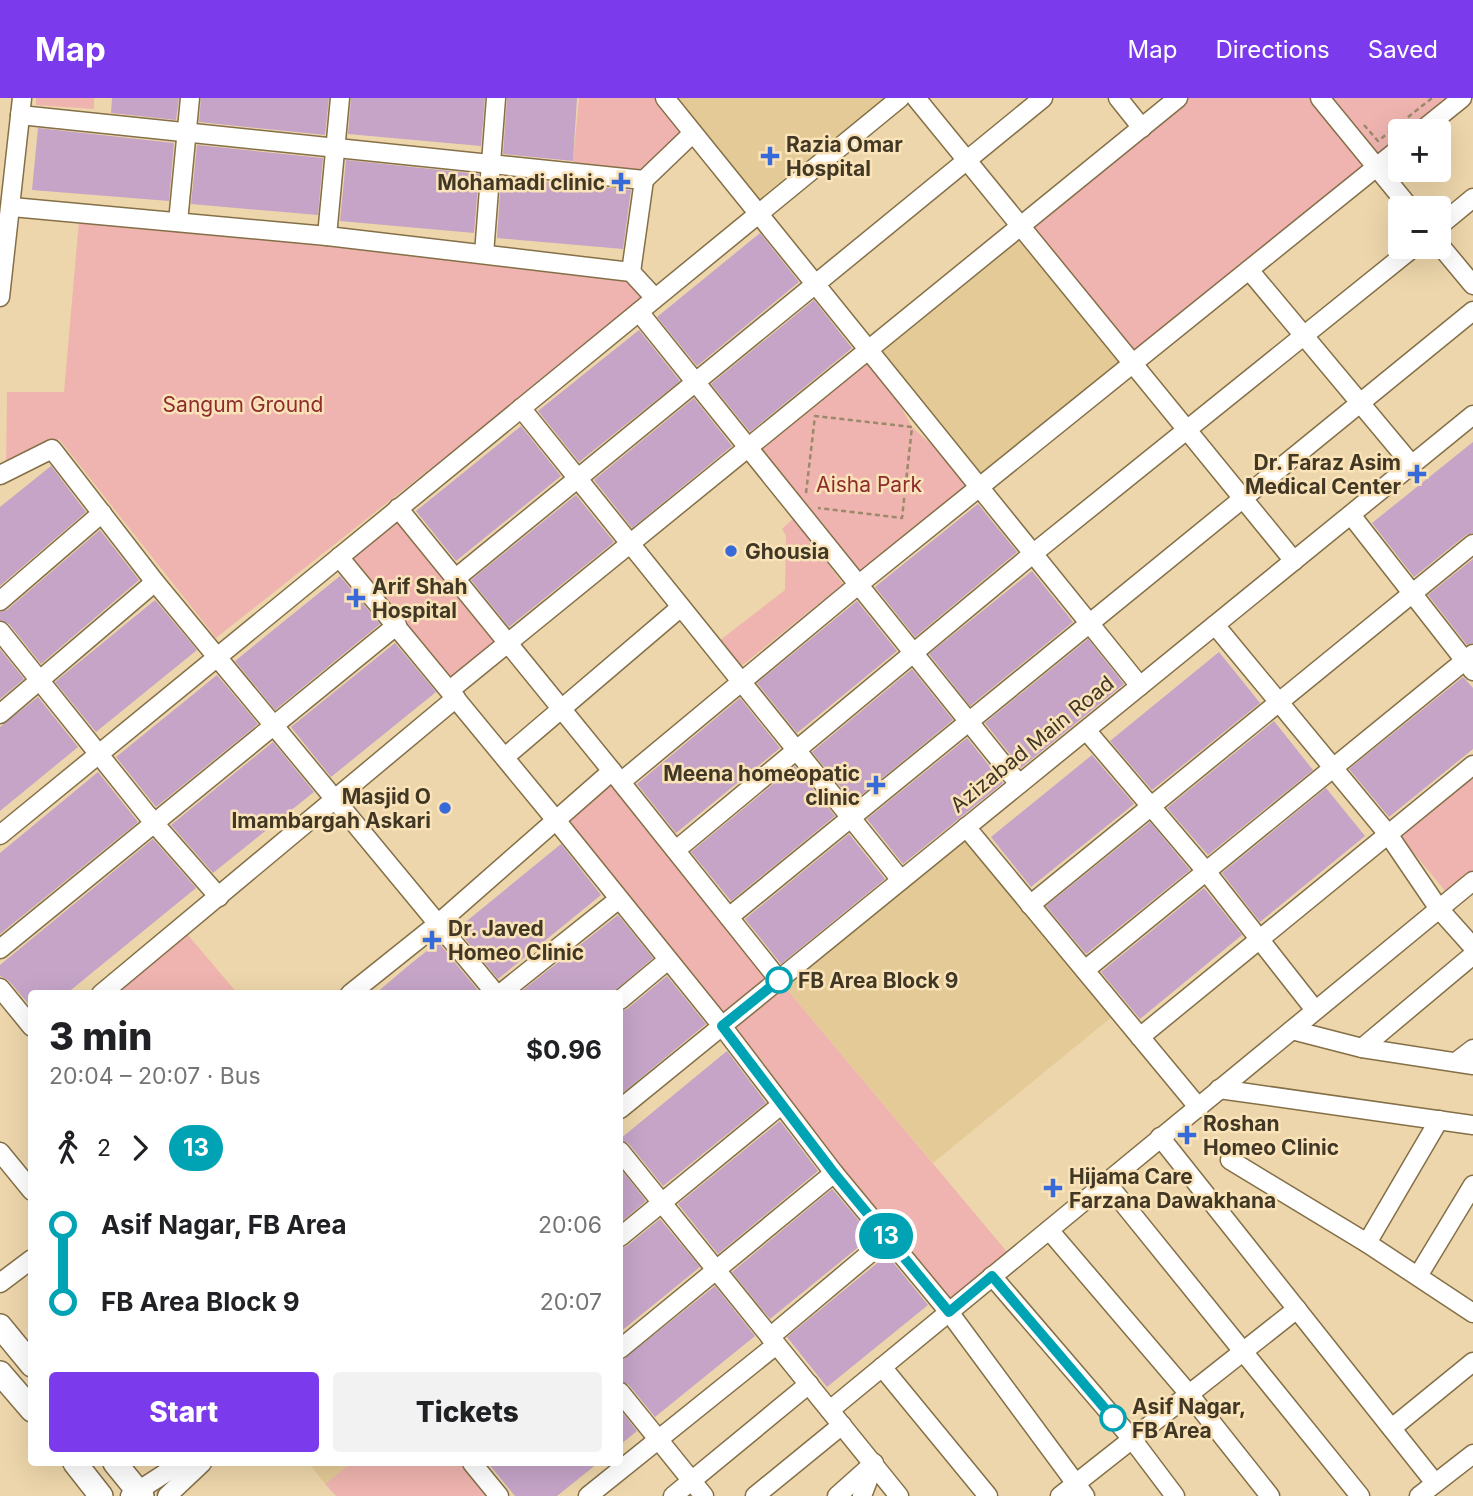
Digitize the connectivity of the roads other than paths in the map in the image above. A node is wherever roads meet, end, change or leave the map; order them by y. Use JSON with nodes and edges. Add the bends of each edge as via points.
{"nodes":[{"id":1,"x":190,"y":98,"type":"edge"},
{"id":2,"x":340,"y":98,"type":"edge"},
{"id":3,"x":496,"y":98,"type":"edge"},
{"id":4,"x":665,"y":98,"type":"edge"},
{"id":5,"x":900,"y":98,"type":"edge"},
{"id":6,"x":915,"y":98,"type":"edge"},
{"id":7,"x":1043,"y":98,"type":"edge"},
{"id":8,"x":1118,"y":98,"type":"edge"},
{"id":9,"x":1178,"y":98,"type":"edge"},
{"id":10,"x":1320,"y":98,"type":"edge"},
{"id":11,"x":1462,"y":98,"type":"edge"},
{"id":12,"x":21,"y":107,"type":"edge"},
{"id":13,"x":1436,"y":119,"type":"edge"},
{"id":14,"x":1142,"y":128,"type":"junction"},
{"id":15,"x":187,"y":130,"type":"junction"},
{"id":16,"x":693,"y":133,"type":"junction"},
{"id":17,"x":9,"y":138,"type":"edge"},
{"id":18,"x":336,"y":146,"type":"junction"},
{"id":19,"x":1388,"y":158,"type":"edge"},
{"id":20,"x":967,"y":161,"type":"junction"},
{"id":21,"x":491,"y":163,"type":"junction"},
{"id":22,"x":1377,"y":167,"type":"junction"},
{"id":23,"x":644,"y":180,"type":"junction"},
{"id":24,"x":1400,"y":196,"type":"edge"},
{"id":25,"x":1473,"y":198,"type":"edge"},
{"id":26,"x":7,"y":214,"type":"edge"},
{"id":27,"x":758,"y":214,"type":"junction"},
{"id":28,"x":1451,"y":216,"type":"edge"},
{"id":29,"x":178,"y":222,"type":"junction"},
{"id":30,"x":1020,"y":226,"type":"junction"},
{"id":31,"x":327,"y":236,"type":"junction"},
{"id":32,"x":484,"y":254,"type":"junction"},
{"id":33,"x":1399,"y":259,"type":"edge"},
{"id":34,"x":1451,"y":259,"type":"edge"},
{"id":35,"x":1249,"y":270,"type":"junction"},
{"id":36,"x":631,"y":272,"type":"junction"},
{"id":37,"x":815,"y":284,"type":"junction"},
{"id":38,"x":1473,"y":285,"type":"edge"},
{"id":39,"x":0,"y":296,"type":"edge"},
{"id":40,"x":655,"y":298,"type":"junction"},
{"id":41,"x":1473,"y":311,"type":"edge"},
{"id":42,"x":639,"y":312,"type":"junction"},
{"id":43,"x":1304,"y":336,"type":"junction"},
{"id":44,"x":869,"y":350,"type":"junction"},
{"id":45,"x":1133,"y":364,"type":"junction"},
{"id":46,"x":695,"y":383,"type":"junction"},
{"id":47,"x":1360,"y":403,"type":"junction"},
{"id":48,"x":521,"y":408,"type":"junction"},
{"id":49,"x":1473,"y":415,"type":"edge"},
{"id":50,"x":1188,"y":431,"type":"junction"},
{"id":51,"x":747,"y":449,"type":"junction"},
{"id":52,"x":1412,"y":465,"type":"junction"},
{"id":53,"x":0,"y":475,"type":"edge"},
{"id":54,"x":578,"y":478,"type":"junction"},
{"id":55,"x":979,"y":486,"type":"junction"},
{"id":56,"x":1243,"y":499,"type":"junction"},
{"id":57,"x":398,"y":508,"type":"junction"},
{"id":58,"x":102,"y":513,"type":"junction"},
{"id":59,"x":1350,"y":515,"type":"junction"},
{"id":60,"x":630,"y":544,"type":"junction"},
{"id":61,"x":1473,"y":544,"type":"edge"},
{"id":62,"x":1035,"y":552,"type":"junction"},
{"id":63,"x":339,"y":556,"type":"junction"},
{"id":64,"x":1294,"y":561,"type":"junction"},
{"id":65,"x":456,"y":578,"type":"junction"},
{"id":66,"x":155,"y":582,"type":"junction"},
{"id":67,"x":858,"y":585,"type":"junction"},
{"id":68,"x":1412,"y":594,"type":"junction"},
{"id":69,"x":0,"y":601,"type":"edge"},
{"id":70,"x":681,"y":607,"type":"junction"},
{"id":71,"x":1090,"y":623,"type":"junction"},
{"id":72,"x":397,"y":625,"type":"junction"},
{"id":73,"x":1215,"y":625,"type":"junction"},
{"id":74,"x":0,"y":631,"type":"edge"},
{"id":75,"x":509,"y":643,"type":"junction"},
{"id":76,"x":219,"y":655,"type":"junction"},
{"id":77,"x":915,"y":655,"type":"junction"},
{"id":78,"x":1470,"y":662,"type":"edge"},
{"id":79,"x":41,"y":681,"type":"junction"},
{"id":80,"x":740,"y":681,"type":"junction"},
{"id":81,"x":1140,"y":686,"type":"junction"},
{"id":82,"x":453,"y":694,"type":"junction"},
{"id":83,"x":1278,"y":701,"type":"junction"},
{"id":84,"x":562,"y":709,"type":"junction"},
{"id":85,"x":0,"y":714,"type":"edge"},
{"id":86,"x":969,"y":722,"type":"junction"},
{"id":87,"x":276,"y":724,"type":"junction"},
{"id":88,"x":1086,"y":730,"type":"junction"},
{"id":89,"x":797,"y":751,"type":"junction"},
{"id":90,"x":100,"y":753,"type":"junction"},
{"id":91,"x":505,"y":757,"type":"junction"},
{"id":92,"x":1473,"y":765,"type":"edge"},
{"id":93,"x":1333,"y":768,"type":"junction"},
{"id":94,"x":617,"y":776,"type":"junction"},
{"id":95,"x":1019,"y":784,"type":"junction"},
{"id":96,"x":335,"y":798,"type":"junction"},
{"id":97,"x":1150,"y":804,"type":"junction"},
{"id":98,"x":851,"y":818,"type":"junction"},
{"id":99,"x":555,"y":819,"type":"junction"},
{"id":100,"x":155,"y":823,"type":"junction"},
{"id":101,"x":966,"y":827,"type":"junction"},
{"id":102,"x":1388,"y":834,"type":"junction"},
{"id":103,"x":0,"y":835,"type":"edge"},
{"id":104,"x":676,"y":850,"type":"junction"},
{"id":105,"x":1205,"y":870,"type":"junction"},
{"id":106,"x":901,"y":880,"type":"junction"},
{"id":107,"x":1473,"y":881,"type":"edge"},
{"id":108,"x":219,"y":897,"type":"junction"},
{"id":109,"x":619,"y":899,"type":"junction"},
{"id":110,"x":1030,"y":905,"type":"junction"},
{"id":111,"x":1438,"y":909,"type":"junction"},
{"id":112,"x":729,"y":917,"type":"junction"},
{"id":113,"x":440,"y":922,"type":"junction"},
{"id":114,"x":1259,"y":938,"type":"junction"},
{"id":115,"x":1473,"y":947,"type":"edge"},
{"id":116,"x":0,"y":949,"type":"edge"},
{"id":117,"x":1473,"y":955,"type":"edge"},
{"id":118,"x":668,"y":960,"type":"junction"},
{"id":119,"x":1085,"y":970,"type":"junction"},
{"id":120,"x":779,"y":980,"type":"junction"},
{"id":121,"x":0,"y":988,"type":"edge"},
{"id":122,"x":107,"y":990,"type":"edge"},
{"id":123,"x":355,"y":990,"type":"edge"},
{"id":124,"x":495,"y":990,"type":"edge"},
{"id":125,"x":503,"y":990,"type":"edge"},
{"id":126,"x":623,"y":998,"type":"edge"},
{"id":127,"x":1315,"y":1010,"type":"junction"},
{"id":128,"x":28,"y":1022,"type":"edge"},
{"id":129,"x":722,"y":1026,"type":"junction"},
{"id":130,"x":1292,"y":1030,"type":"junction"},
{"id":131,"x":1140,"y":1037,"type":"junction"},
{"id":132,"x":1362,"y":1048,"type":"junction"},
{"id":133,"x":1473,"y":1049,"type":"edge"},
{"id":134,"x":1464,"y":1064,"type":"edge"},
{"id":135,"x":1219,"y":1089,"type":"junction"},
{"id":136,"x":781,"y":1105,"type":"junction"},
{"id":137,"x":623,"y":1107,"type":"edge"},
{"id":138,"x":1199,"y":1108,"type":"junction"},
{"id":139,"x":1439,"y":1121,"type":"junction"},
{"id":140,"x":1473,"y":1125,"type":"edge"},
{"id":141,"x":1160,"y":1137,"type":"junction"},
{"id":142,"x":0,"y":1152,"type":"edge"},
{"id":143,"x":623,"y":1155,"type":"edge"},
{"id":144,"x":1230,"y":1160,"type":"dead end"},
{"id":145,"x":834,"y":1173,"type":"junction"},
{"id":146,"x":1106,"y":1182,"type":"junction"},
{"id":147,"x":1473,"y":1185,"type":"edge"},
{"id":148,"x":28,"y":1186,"type":"edge"},
{"id":149,"x":662,"y":1203,"type":"junction"},
{"id":150,"x":1049,"y":1230,"type":"junction"},
{"id":151,"x":623,"y":1235,"type":"edge"},
{"id":152,"x":888,"y":1238,"type":"junction"},
{"id":153,"x":1367,"y":1243,"type":"junction"},
{"id":154,"x":28,"y":1262,"type":"edge"},
{"id":155,"x":716,"y":1270,"type":"junction"},
{"id":156,"x":992,"y":1276,"type":"junction"},
{"id":157,"x":1418,"y":1276,"type":"junction"},
{"id":158,"x":0,"y":1283,"type":"edge"},
{"id":159,"x":1297,"y":1309,"type":"junction"},
{"id":160,"x":949,"y":1312,"type":"junction"},
{"id":161,"x":1473,"y":1313,"type":"edge"},
{"id":162,"x":0,"y":1326,"type":"edge"},
{"id":163,"x":773,"y":1341,"type":"junction"},
{"id":164,"x":623,"y":1347,"type":"edge"},
{"id":165,"x":1241,"y":1353,"type":"junction"},
{"id":166,"x":28,"y":1360,"type":"edge"},
{"id":167,"x":1473,"y":1362,"type":"edge"},
{"id":168,"x":882,"y":1367,"type":"junction"},
{"id":169,"x":0,"y":1373,"type":"edge"},
{"id":170,"x":809,"y":1384,"type":"junction"},
{"id":171,"x":1189,"y":1394,"type":"junction"},
{"id":172,"x":623,"y":1396,"type":"edge"},
{"id":173,"x":28,"y":1405,"type":"edge"},
{"id":174,"x":830,"y":1410,"type":"junction"},
{"id":175,"x":842,"y":1425,"type":"junction"},
{"id":176,"x":1392,"y":1428,"type":"junction"},
{"id":177,"x":1132,"y":1439,"type":"junction"},
{"id":178,"x":658,"y":1440,"type":"junction"},
{"id":179,"x":1473,"y":1454,"type":"edge"},
{"id":180,"x":874,"y":1463,"type":"junction"},
{"id":181,"x":77,"y":1466,"type":"edge"},
{"id":182,"x":117,"y":1466,"type":"edge"},
{"id":183,"x":177,"y":1466,"type":"edge"},
{"id":184,"x":199,"y":1466,"type":"edge"},
{"id":185,"x":477,"y":1466,"type":"edge"},
{"id":186,"x":691,"y":1480,"type":"junction"},
{"id":187,"x":1436,"y":1483,"type":"junction"},
{"id":188,"x":1080,"y":1490,"type":"edge"},
{"id":189,"x":136,"y":1494,"type":"edge"},
{"id":190,"x":101,"y":1496,"type":"edge"},
{"id":191,"x":167,"y":1496,"type":"edge"},
{"id":192,"x":499,"y":1496,"type":"edge"},
{"id":193,"x":588,"y":1496,"type":"edge"},
{"id":194,"x":673,"y":1496,"type":"edge"},
{"id":195,"x":704,"y":1496,"type":"edge"},
{"id":196,"x":755,"y":1496,"type":"edge"},
{"id":197,"x":837,"y":1496,"type":"edge"},
{"id":198,"x":862,"y":1496,"type":"edge"},
{"id":199,"x":899,"y":1496,"type":"edge"},
{"id":200,"x":988,"y":1496,"type":"edge"},
{"id":201,"x":1060,"y":1496,"type":"edge"},
{"id":202,"x":1175,"y":1496,"type":"edge"},
{"id":203,"x":1270,"y":1496,"type":"edge"},
{"id":204,"x":1360,"y":1496,"type":"edge"},
{"id":205,"x":1419,"y":1496,"type":"edge"}],
"edges":[{"from":1,"to":15,"type":"street"},
{"from":2,"to":18,"type":"street"},
{"from":3,"to":21,"type":"street"},
{"from":4,"to":16,"type":"street"},
{"from":5,"to":27,"type":"street"},
{"from":6,"to":20,"type":"street"},
{"from":7,"to":20,"type":"street"},
{"from":8,"to":14,"type":"street"},
{"from":9,"to":14,"type":"street"},
{"from":10,"to":22,"type":"street"},
{"from":11,"to":13,"type":"street"},
{"from":12,"to":15,"type":"street"},
{"from":12,"to":17,"type":"street"},
{"from":14,"to":30,"type":"street"},
{"from":15,"to":18,"type":"street"},
{"from":15,"to":29,"type":"street"},
{"from":16,"to":23,"type":"street"},
{"from":16,"to":27,"type":"street"},
{"from":17,"to":26,"type":"street"},
{"from":18,"to":21,"type":"street"},
{"from":18,"to":31,"type":"street"},
{"from":19,"to":22,"type":"street"},
{"from":20,"to":30,"type":"street"},
{"from":20,"to":37,"type":"street"},
{"from":21,"to":23,"type":"street"},
{"from":21,"to":32,"type":"street"},
{"from":22,"to":24,"type":"street"},
{"from":22,"to":35,"type":"street"},
{"from":23,"to":36,"type":"street"},
{"from":25,"to":28,"type":"street"},
{"from":26,"to":29,"type":"street"},
{"from":26,"to":39,"type":"street"},
{"from":27,"to":37,"type":"street"},
{"from":27,"to":40,"type":"street"},
{"from":29,"to":31,"type":"street"},
{"from":30,"to":44,"type":"street"},
{"from":30,"to":45,"type":"street"},
{"from":31,"to":32,"type":"street"},
{"from":32,"to":36,"type":"street"},
{"from":33,"to":43,"type":"street"},
{"from":34,"to":38,"type":"street"},
{"from":35,"to":43,"type":"street"},
{"from":35,"to":45,"type":"street"},
{"from":36,"to":40,"type":"street"},
{"from":37,"to":44,"type":"street"},
{"from":37,"to":46,"type":"street"},
{"from":40,"to":42,"type":"street"},
{"from":41,"to":47,"type":"street"},
{"from":42,"to":46,"type":"street"},
{"from":42,"to":48,"type":"street"},
{"from":43,"to":47,"type":"street"},
{"from":43,"to":50,"type":"street"},
{"from":44,"to":51,"type":"street"},
{"from":44,"to":55,"type":"street"},
{"from":45,"to":50,"type":"street"},
{"from":45,"to":55,"type":"street"},
{"from":46,"to":51,"type":"street"},
{"from":46,"to":54,"type":"street"},
{"from":47,"to":52,"type":"street"},
{"from":47,"to":56,"type":"street"},
{"from":48,"to":54,"type":"street"},
{"from":48,"to":57,"type":"street"},
{"from":49,"to":52,"type":"street","name":"Azizabad Main Road"},
{"from":50,"to":56,"type":"street"},
{"from":50,"to":62,"type":"street"},
{"from":51,"to":60,"type":"street"},
{"from":51,"to":67,"type":"street"},
{"from":52,"to":59,"type":"street","name":"Azizabad Main Road"},
{"from":53,"to":58,"type":"street","via":[[52,449]]},
{"from":54,"to":60,"type":"street"},
{"from":54,"to":65,"type":"street"},
{"from":55,"to":62,"type":"street"},
{"from":55,"to":67,"type":"street"},
{"from":56,"to":64,"type":"street"},
{"from":56,"to":71,"type":"street"},
{"from":57,"to":63,"type":"street"},
{"from":57,"to":65,"type":"street"},
{"from":58,"to":66,"type":"street"},
{"from":58,"to":69,"type":"street"},
{"from":59,"to":64,"type":"street","name":"Azizabad Main Road"},
{"from":59,"to":68,"type":"street"},
{"from":60,"to":70,"type":"street"},
{"from":60,"to":75,"type":"street"},
{"from":61,"to":68,"type":"street"},
{"from":62,"to":71,"type":"street"},
{"from":62,"to":77,"type":"street"},
{"from":63,"to":72,"type":"street"},
{"from":63,"to":76,"type":"street"},
{"from":64,"to":73,"type":"street","name":"Azizabad Main Road"},
{"from":65,"to":75,"type":"street"},
{"from":66,"to":76,"type":"street"},
{"from":66,"to":79,"type":"street"},
{"from":67,"to":77,"type":"street"},
{"from":67,"to":80,"type":"street"},
{"from":68,"to":78,"type":"street"},
{"from":68,"to":83,"type":"street"},
{"from":70,"to":80,"type":"street"},
{"from":70,"to":84,"type":"street"},
{"from":71,"to":81,"type":"street"},
{"from":71,"to":86,"type":"street"},
{"from":72,"to":82,"type":"street"},
{"from":72,"to":87,"type":"street"},
{"from":73,"to":81,"type":"street","name":"Azizabad Main Road"},
{"from":73,"to":83,"type":"street"},
{"from":74,"to":79,"type":"street"},
{"from":75,"to":82,"type":"street"},
{"from":75,"to":84,"type":"street"},
{"from":76,"to":87,"type":"street"},
{"from":76,"to":90,"type":"street"},
{"from":77,"to":86,"type":"street"},
{"from":77,"to":89,"type":"street"},
{"from":78,"to":93,"type":"street"},
{"from":79,"to":85,"type":"street"},
{"from":79,"to":90,"type":"street"},
{"from":80,"to":89,"type":"street"},
{"from":80,"to":94,"type":"street"},
{"from":81,"to":88,"type":"street","name":"Azizabad Main Road"},
{"from":82,"to":91,"type":"street"},
{"from":82,"to":96,"type":"street"},
{"from":83,"to":93,"type":"street"},
{"from":83,"to":97,"type":"street"},
{"from":84,"to":91,"type":"street"},
{"from":84,"to":94,"type":"street"},
{"from":86,"to":95,"type":"street"},
{"from":86,"to":98,"type":"street"},
{"from":87,"to":96,"type":"street"},
{"from":87,"to":100,"type":"street"},
{"from":88,"to":95,"type":"street","name":"Azizabad Main Road"},
{"from":88,"to":97,"type":"street"},
{"from":89,"to":98,"type":"street"},
{"from":89,"to":104,"type":"street"},
{"from":90,"to":100,"type":"street"},
{"from":90,"to":103,"type":"street"},
{"from":91,"to":99,"type":"street"},
{"from":92,"to":102,"type":"street"},
{"from":93,"to":102,"type":"street"},
{"from":93,"to":105,"type":"street"},
{"from":94,"to":99,"type":"street"},
{"from":94,"to":104,"type":"street"},
{"from":95,"to":101,"type":"street","name":"Azizabad Main Road"},
{"from":96,"to":108,"type":"street"},
{"from":96,"to":113,"type":"street"},
{"from":97,"to":105,"type":"street"},
{"from":97,"to":110,"type":"street"},
{"from":98,"to":106,"type":"street"},
{"from":98,"to":112,"type":"street"},
{"from":99,"to":109,"type":"street"},
{"from":99,"to":113,"type":"street"},
{"from":100,"to":108,"type":"street"},
{"from":100,"to":116,"type":"street"},
{"from":101,"to":106,"type":"street","name":"Azizabad Main Road"},
{"from":101,"to":110,"type":"street"},
{"from":102,"to":111,"type":"street"},
{"from":102,"to":114,"type":"street"},
{"from":104,"to":112,"type":"street"},
{"from":105,"to":114,"type":"street"},
{"from":105,"to":119,"type":"street"},
{"from":106,"to":120,"type":"street","name":"Azizabad Main Road"},
{"from":107,"to":111,"type":"street"},
{"from":108,"to":122,"type":"street"},
{"from":109,"to":118,"type":"street"},
{"from":109,"to":125,"type":"street"},
{"from":110,"to":119,"type":"street"},
{"from":111,"to":115,"type":"street"},
{"from":111,"to":127,"type":"street"},
{"from":112,"to":120,"type":"street"},
{"from":113,"to":123,"type":"street"},
{"from":113,"to":124,"type":"street"},
{"from":114,"to":127,"type":"street"},
{"from":114,"to":131,"type":"street"},
{"from":117,"to":132,"type":"street"},
{"from":118,"to":126,"type":"street"},
{"from":118,"to":129,"type":"street"},
{"from":119,"to":131,"type":"street"},
{"from":120,"to":129,"type":"street","name":"Azizabad Main Road"},
{"from":121,"to":128,"type":"street"},
{"from":127,"to":130,"type":"street"},
{"from":129,"to":136,"type":"street"},
{"from":129,"to":137,"type":"street","name":"Azizabad Main Road"},
{"from":130,"to":132,"type":"street"},
{"from":130,"to":135,"type":"street"},
{"from":131,"to":138,"type":"street"},
{"from":132,"to":134,"type":"street"},
{"from":133,"to":134,"type":"street"},
{"from":135,"to":138,"type":"street"},
{"from":135,"to":139,"type":"street"},
{"from":136,"to":145,"type":"street"},
{"from":136,"to":149,"type":"street"},
{"from":138,"to":141,"type":"street"},
{"from":139,"to":140,"type":"street"},
{"from":139,"to":153,"type":"street"},
{"from":141,"to":146,"type":"street"},
{"from":141,"to":159,"type":"street"},
{"from":142,"to":148,"type":"street"},
{"from":143,"to":149,"type":"street"},
{"from":144,"to":153,"type":"street"},
{"from":145,"to":152,"type":"street"},
{"from":145,"to":155,"type":"street"},
{"from":146,"to":150,"type":"street"},
{"from":146,"to":165,"type":"street"},
{"from":147,"to":157,"type":"street"},
{"from":149,"to":151,"type":"street"},
{"from":149,"to":155,"type":"street"},
{"from":150,"to":156,"type":"street"},
{"from":150,"to":171,"type":"street"},
{"from":152,"to":160,"type":"street"},
{"from":152,"to":163,"type":"street"},
{"from":153,"to":157,"type":"street"},
{"from":154,"to":158,"type":"street"},
{"from":155,"to":163,"type":"street"},
{"from":155,"to":164,"type":"street"},
{"from":156,"to":160,"type":"street"},
{"from":156,"to":177,"type":"street"},
{"from":157,"to":161,"type":"street"},
{"from":159,"to":165,"type":"street"},
{"from":159,"to":176,"type":"street"},
{"from":160,"to":168,"type":"street"},
{"from":160,"to":188,"type":"street"},
{"from":162,"to":166,"type":"main road"},
{"from":163,"to":170,"type":"street"},
{"from":163,"to":178,"type":"street"},
{"from":165,"to":171,"type":"street"},
{"from":165,"to":204,"type":"street"},
{"from":167,"to":176,"type":"street"},
{"from":168,"to":174,"type":"street"},
{"from":168,"to":200,"type":"street"},
{"from":169,"to":173,"type":"main road"},
{"from":170,"to":174,"type":"street"},
{"from":170,"to":186,"type":"street"},
{"from":171,"to":177,"type":"street"},
{"from":171,"to":203,"type":"street"},
{"from":172,"to":178,"type":"street"},
{"from":174,"to":175,"type":"street"},
{"from":175,"to":180,"type":"street"},
{"from":175,"to":196,"type":"street"},
{"from":176,"to":187,"type":"street"},
{"from":177,"to":188,"type":"street"},
{"from":177,"to":202,"type":"street"},
{"from":178,"to":186,"type":"street"},
{"from":178,"to":193,"type":"street"},
{"from":179,"to":187,"type":"street"},
{"from":180,"to":197,"type":"street"},
{"from":180,"to":198,"type":"street"},
{"from":180,"to":199,"type":"street"},
{"from":181,"to":190,"type":"main road"},
{"from":182,"to":189,"type":"main road"},
{"from":183,"to":189,"type":"street"},
{"from":184,"to":191,"type":"street"},
{"from":185,"to":192,"type":"street"},
{"from":186,"to":194,"type":"street"},
{"from":186,"to":195,"type":"street"},
{"from":187,"to":205,"type":"street"},
{"from":188,"to":201,"type":"street"}]}
